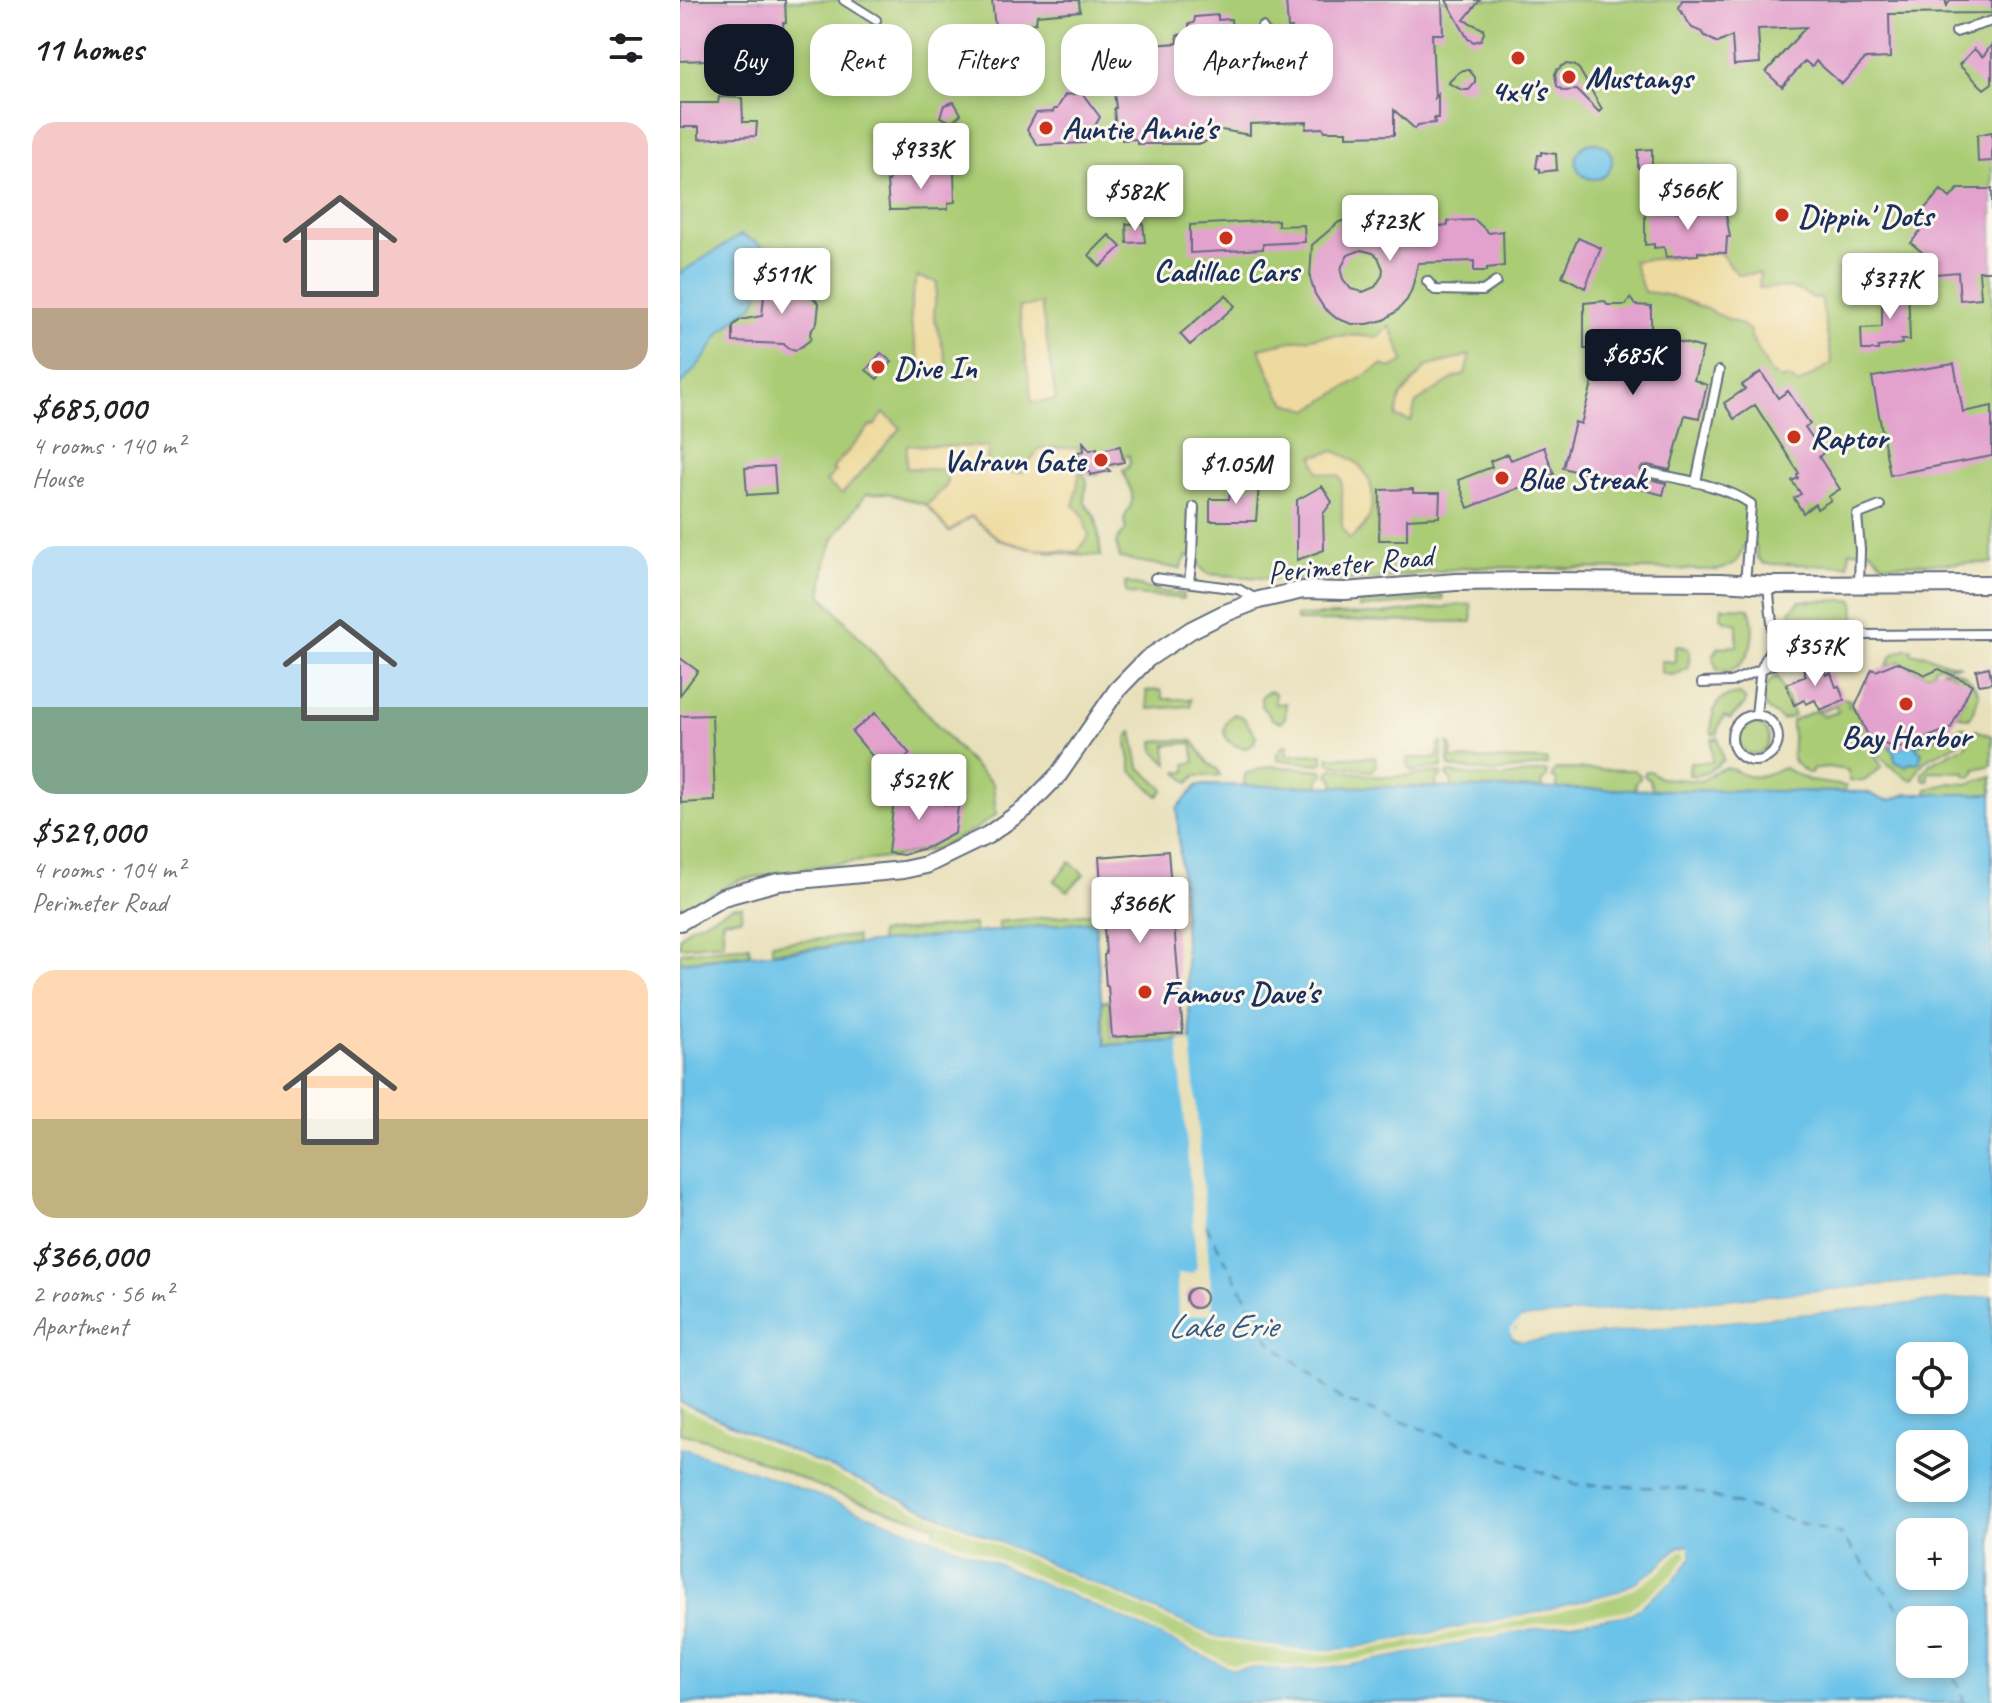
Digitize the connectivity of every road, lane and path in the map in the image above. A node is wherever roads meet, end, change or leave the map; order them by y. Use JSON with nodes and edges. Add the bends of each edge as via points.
{"nodes":[{"id":1,"x":844,"y":0,"type":"edge"},
{"id":2,"x":876,"y":20,"type":"dead end"},
{"id":3,"x":1992,"y":21,"type":"edge"},
{"id":4,"x":1956,"y":32,"type":"dead end"},
{"id":5,"x":1427,"y":281,"type":"dead end"},
{"id":6,"x":1496,"y":282,"type":"dead end"},
{"id":7,"x":1719,"y":371,"type":"dead end"},
{"id":8,"x":1647,"y":472,"type":"dead end"},
{"id":9,"x":1696,"y":482,"type":"junction"},
{"id":10,"x":1880,"y":506,"type":"dead end"},
{"id":11,"x":1194,"y":507,"type":"dead end"},
{"id":12,"x":1155,"y":578,"type":"dead end"},
{"id":13,"x":1189,"y":582,"type":"junction"},
{"id":14,"x":1745,"y":584,"type":"junction"},
{"id":15,"x":1992,"y":584,"type":"edge"},
{"id":16,"x":1768,"y":585,"type":"junction"},
{"id":17,"x":1859,"y":585,"type":"junction"},
{"id":18,"x":1259,"y":600,"type":"junction"},
{"id":19,"x":1992,"y":634,"type":"edge"},
{"id":20,"x":1761,"y":669,"type":"junction"},
{"id":21,"x":1702,"y":683,"type":"dead end"},
{"id":22,"x":1756,"y":715,"type":"junction"},
{"id":23,"x":680,"y":922,"type":"edge"}],
"edges":[{"from":1,"to":2,"type":"lane"},
{"from":3,"to":4,"type":"lane"},
{"from":5,"to":6,"type":"lane","via":[[1435,290],[1471,291],[1483,291]]},
{"from":7,"to":9,"type":"lane"},
{"from":8,"to":9,"type":"lane"},
{"from":9,"to":14,"type":"lane","via":[[1751,504]]},
{"from":10,"to":17,"type":"lane","via":[[1857,515]]},
{"from":11,"to":13,"type":"lane"},
{"from":12,"to":13,"type":"lane"},
{"from":13,"to":18,"type":"lane","via":[[1238,589]]},
{"from":14,"to":16,"type":"street","name":"Perimeter Road"},
{"from":14,"to":18,"type":"street","name":"Perimeter Road","via":[[1456,582],[1303,590]]},
{"from":15,"to":17,"type":"street","name":"Perimeter Road"},
{"from":16,"to":17,"type":"street","name":"Perimeter Road"},
{"from":16,"to":20,"type":"lane","via":[[1774,642]]},
{"from":18,"to":23,"type":"street","name":"Perimeter Road","via":[[1191,630],[1147,659],[1117,690],[1059,774],[1026,808],[988,835],[926,865],[778,882],[723,897]]},
{"from":19,"to":20,"type":"lane","via":[[1857,635]]},
{"from":20,"to":21,"type":"lane","via":[[1731,682]]},
{"from":20,"to":22,"type":"lane"},
{"from":22,"to":22,"type":"lane","via":[[1740,721],[1732,736],[1742,758],[1759,762],[1774,753],[1778,737],[1772,722]]}]}
